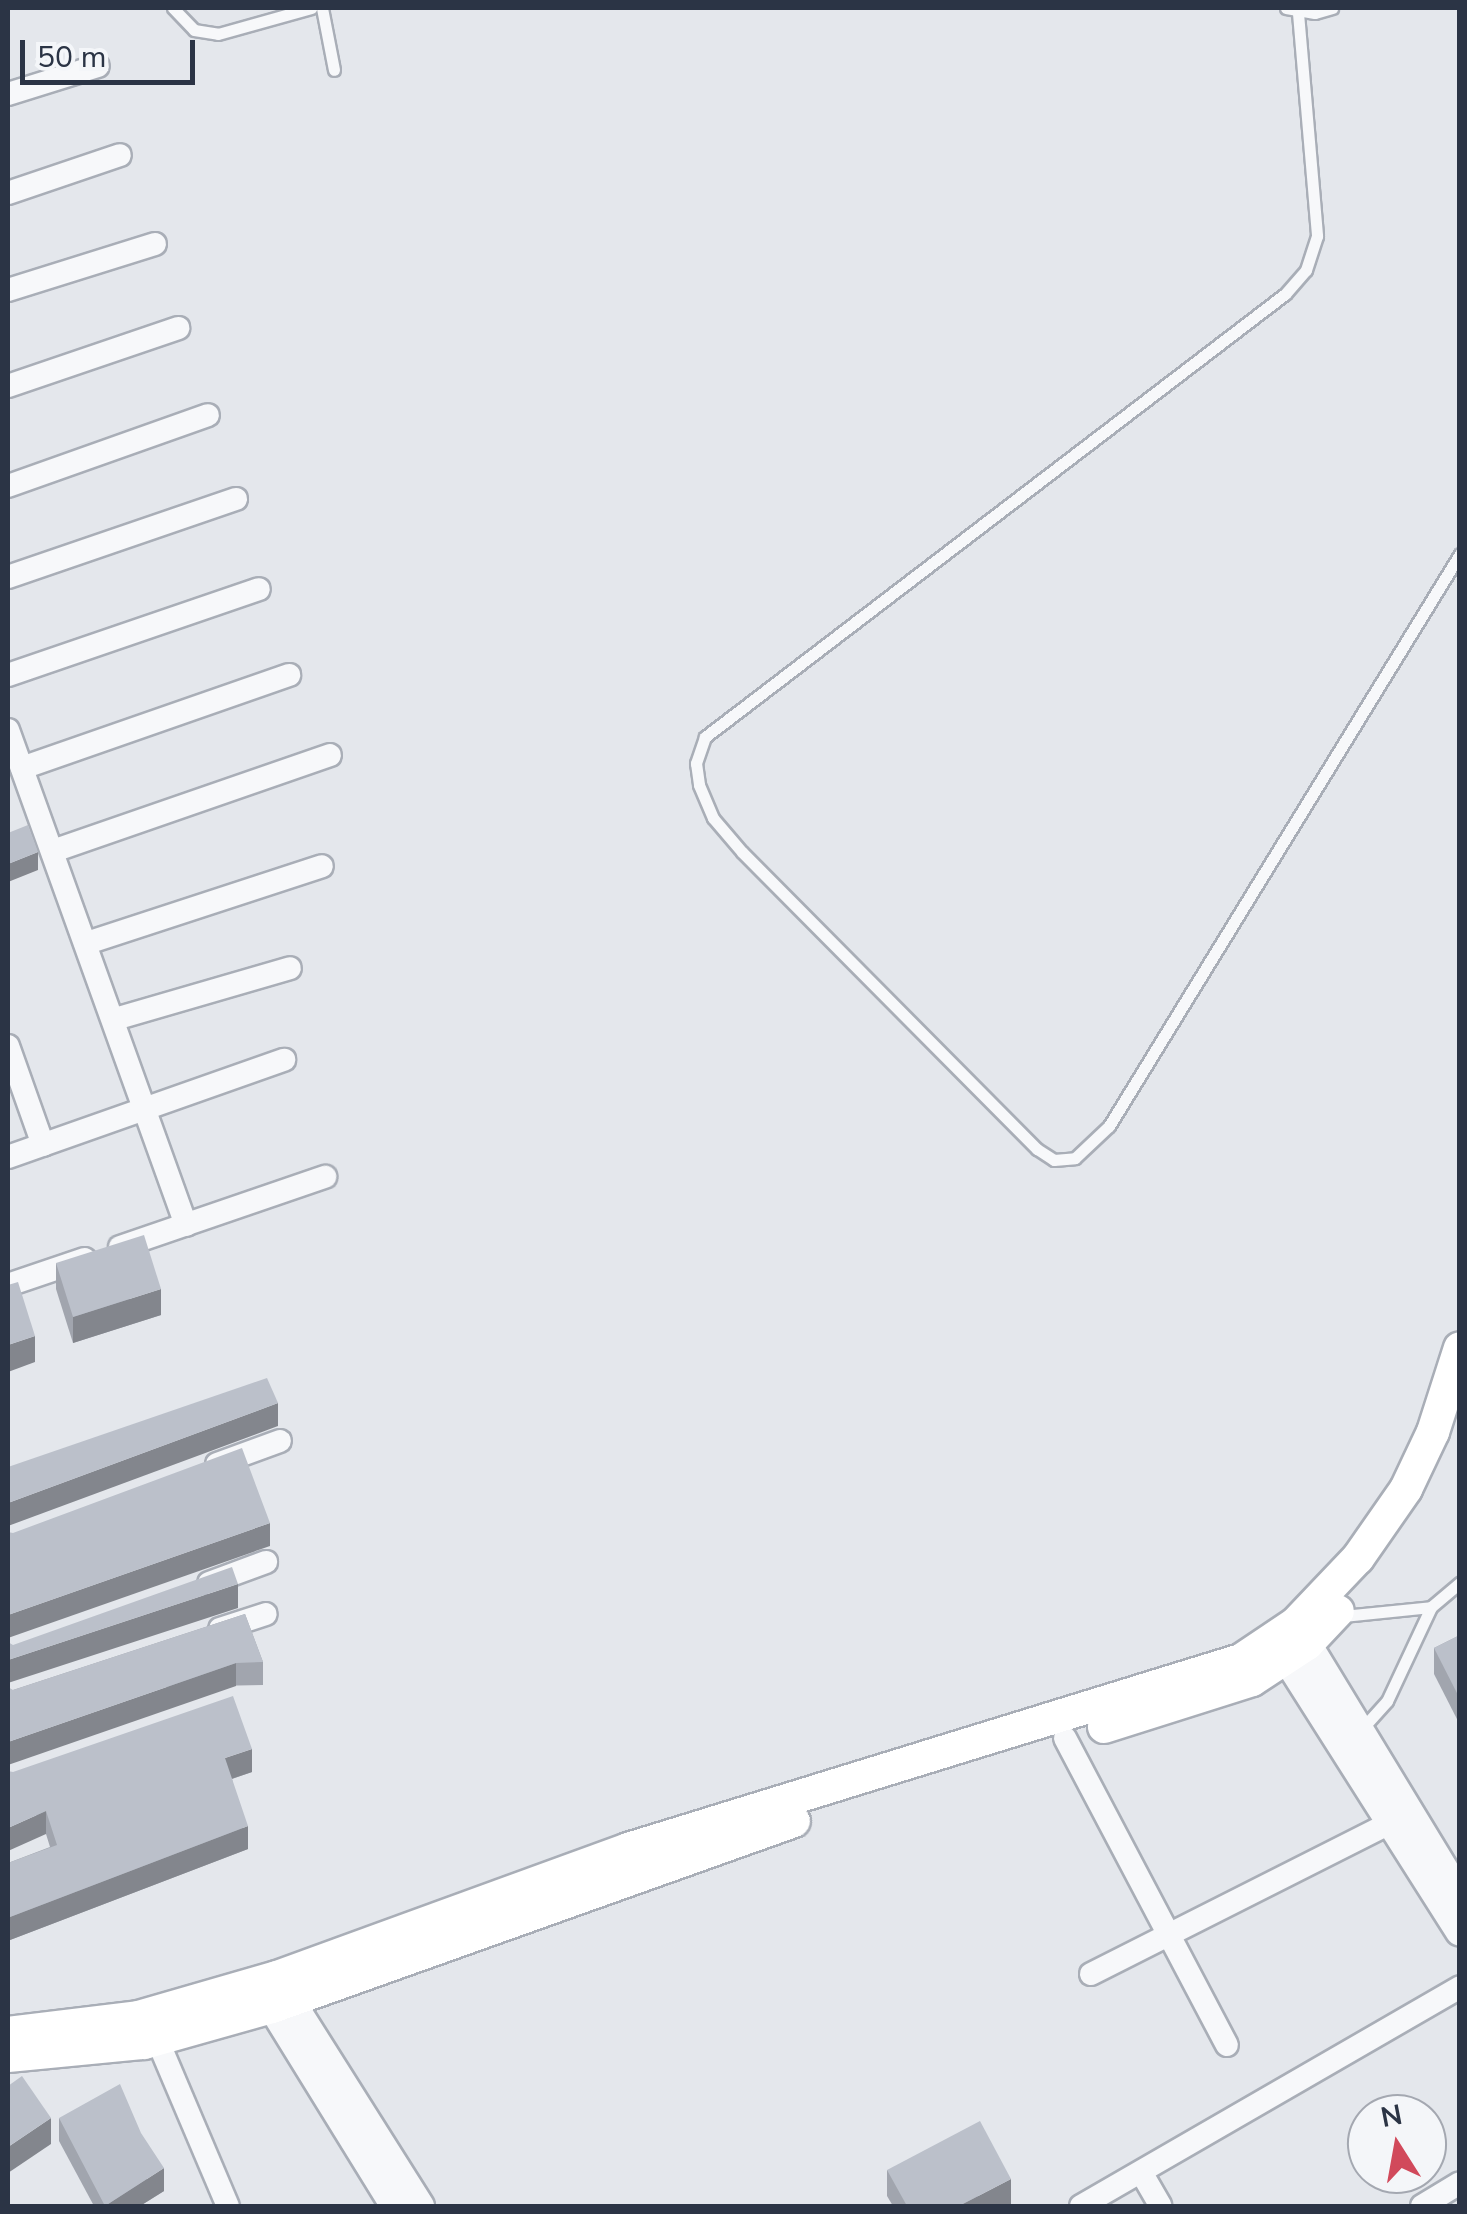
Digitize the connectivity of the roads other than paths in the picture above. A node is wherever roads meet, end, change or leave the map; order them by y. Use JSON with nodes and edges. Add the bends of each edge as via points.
{"nodes":[{"id":1,"x":172,"y":8,"type":"edge"},
{"id":2,"x":311,"y":8,"type":"edge"},
{"id":3,"x":322,"y":8,"type":"edge"},
{"id":4,"x":1332,"y":8,"type":"edge"},
{"id":5,"x":1292,"y":10,"type":"edge"},
{"id":6,"x":98,"y":66,"type":"dead end"},
{"id":7,"x":334,"y":70,"type":"dead end"},
{"id":8,"x":8,"y":94,"type":"edge"},
{"id":9,"x":120,"y":155,"type":"dead end"},
{"id":10,"x":8,"y":193,"type":"edge"},
{"id":11,"x":154,"y":244,"type":"dead end"},
{"id":12,"x":8,"y":290,"type":"edge"},
{"id":13,"x":178,"y":328,"type":"dead end"},
{"id":14,"x":8,"y":386,"type":"edge"},
{"id":15,"x":208,"y":415,"type":"dead end"},
{"id":16,"x":8,"y":486,"type":"edge"},
{"id":17,"x":236,"y":499,"type":"dead end"},
{"id":18,"x":1460,"y":554,"type":"edge"},
{"id":19,"x":8,"y":576,"type":"edge"},
{"id":20,"x":259,"y":589,"type":"dead end"},
{"id":21,"x":8,"y":675,"type":"edge"},
{"id":22,"x":289,"y":675,"type":"dead end"},
{"id":23,"x":8,"y":730,"type":"edge"},
{"id":24,"x":330,"y":755,"type":"dead end"},
{"id":25,"x":22,"y":768,"type":"junction"},
{"id":26,"x":52,"y":851,"type":"junction"},
{"id":27,"x":322,"y":866,"type":"dead end"},
{"id":28,"x":86,"y":943,"type":"junction"},
{"id":29,"x":290,"y":968,"type":"dead end"},
{"id":30,"x":115,"y":1019,"type":"junction"},
{"id":31,"x":8,"y":1046,"type":"edge"},
{"id":32,"x":284,"y":1060,"type":"dead end"},
{"id":33,"x":148,"y":1108,"type":"junction"},
{"id":34,"x":43,"y":1145,"type":"junction"},
{"id":35,"x":8,"y":1158,"type":"edge"},
{"id":36,"x":325,"y":1178,"type":"dead end"},
{"id":37,"x":186,"y":1225,"type":"junction"},
{"id":38,"x":8,"y":1285,"type":"edge"},
{"id":39,"x":1460,"y":1348,"type":"edge"},
{"id":40,"x":1460,"y":1414,"type":"edge"},
{"id":41,"x":280,"y":1441,"type":"dead end"},
{"id":42,"x":189,"y":1474,"type":"edge"},
{"id":43,"x":266,"y":1562,"type":"dead end"},
{"id":44,"x":1460,"y":1582,"type":"edge"},
{"id":45,"x":192,"y":1588,"type":"edge"},
{"id":46,"x":1431,"y":1607,"type":"junction"},
{"id":47,"x":266,"y":1614,"type":"dead end"},
{"id":48,"x":1334,"y":1616,"type":"junction"},
{"id":49,"x":192,"y":1638,"type":"edge"},
{"id":50,"x":1290,"y":1641,"type":"junction"},
{"id":51,"x":1360,"y":1731,"type":"junction"},
{"id":52,"x":1065,"y":1738,"type":"junction"},
{"id":53,"x":1390,"y":1824,"type":"junction"},
{"id":54,"x":1460,"y":1895,"type":"edge"},
{"id":55,"x":1460,"y":1932,"type":"edge"},
{"id":56,"x":1169,"y":1935,"type":"junction"},
{"id":57,"x":1092,"y":1974,"type":"dead end"},
{"id":58,"x":1460,"y":1987,"type":"edge"},
{"id":59,"x":273,"y":1992,"type":"junction"},
{"id":60,"x":8,"y":2033,"type":"edge"},
{"id":61,"x":157,"y":2039,"type":"junction"},
{"id":62,"x":1226,"y":2045,"type":"dead end"},
{"id":63,"x":8,"y":2056,"type":"edge"},
{"id":64,"x":1141,"y":2172,"type":"junction"},
{"id":65,"x":1460,"y":2183,"type":"edge"},
{"id":66,"x":228,"y":2206,"type":"edge"},
{"id":67,"x":395,"y":2206,"type":"edge"},
{"id":68,"x":420,"y":2206,"type":"edge"},
{"id":69,"x":1082,"y":2206,"type":"edge"},
{"id":70,"x":1161,"y":2206,"type":"edge"},
{"id":71,"x":1422,"y":2206,"type":"edge"}],
"edges":[{"from":1,"to":2,"type":"lane","via":[[194,30],[218,34]]},
{"from":3,"to":7,"type":"lane"},
{"from":4,"to":5,"type":"lane"},
{"from":5,"to":18,"type":"lane","via":[[1300,32],[1317,236],[1306,270],[1285,294],[705,737],[696,763],[700,785],[713,818],[742,852],[1037,1150],[1054,1160],[1075,1158],[1109,1126]]},
{"from":6,"to":8,"type":"street"},
{"from":9,"to":10,"type":"street"},
{"from":11,"to":12,"type":"street"},
{"from":13,"to":14,"type":"street"},
{"from":15,"to":16,"type":"street"},
{"from":17,"to":19,"type":"street"},
{"from":20,"to":21,"type":"street"},
{"from":22,"to":25,"type":"street"},
{"from":23,"to":25,"type":"street"},
{"from":24,"to":26,"type":"street"},
{"from":25,"to":26,"type":"street","via":[[33,825]]},
{"from":26,"to":28,"type":"street"},
{"from":27,"to":28,"type":"street"},
{"from":28,"to":30,"type":"street"},
{"from":29,"to":30,"type":"street"},
{"from":30,"to":33,"type":"street"},
{"from":31,"to":34,"type":"street"},
{"from":32,"to":33,"type":"street"},
{"from":33,"to":34,"type":"street"},
{"from":33,"to":37,"type":"street"},
{"from":34,"to":35,"type":"street"},
{"from":36,"to":37,"type":"street"},
{"from":37,"to":38,"type":"street"},
{"from":39,"to":50,"type":"main road","via":[[1406,1489]]},
{"from":40,"to":48,"type":"main road","via":[[1422,1501],[1376,1572]]},
{"from":41,"to":42,"type":"street"},
{"from":43,"to":45,"type":"street"},
{"from":44,"to":46,"type":"lane"},
{"from":46,"to":48,"type":"lane"},
{"from":46,"to":51,"type":"lane","via":[[1387,1701]]},
{"from":47,"to":49,"type":"street"},
{"from":48,"to":50,"type":"main road"},
{"from":50,"to":51,"type":"street"},
{"from":50,"to":52,"type":"main road","via":[[1198,1702]]},
{"from":50,"to":53,"type":"street"},
{"from":50,"to":59,"type":"main road","via":[[1190,1680],[628,1850]]},
{"from":51,"to":54,"type":"street"},
{"from":52,"to":56,"type":"street"},
{"from":52,"to":59,"type":"main road"},
{"from":53,"to":55,"type":"street"},
{"from":53,"to":56,"type":"street"},
{"from":56,"to":57,"type":"street"},
{"from":56,"to":62,"type":"street"},
{"from":58,"to":64,"type":"street"},
{"from":59,"to":60,"type":"main road"},
{"from":59,"to":61,"type":"main road"},
{"from":59,"to":67,"type":"street"},
{"from":59,"to":68,"type":"street"},
{"from":61,"to":63,"type":"main road","via":[[67,2055]]},
{"from":61,"to":66,"type":"street"},
{"from":64,"to":69,"type":"street"},
{"from":64,"to":70,"type":"street"},
{"from":65,"to":71,"type":"street"}]}
